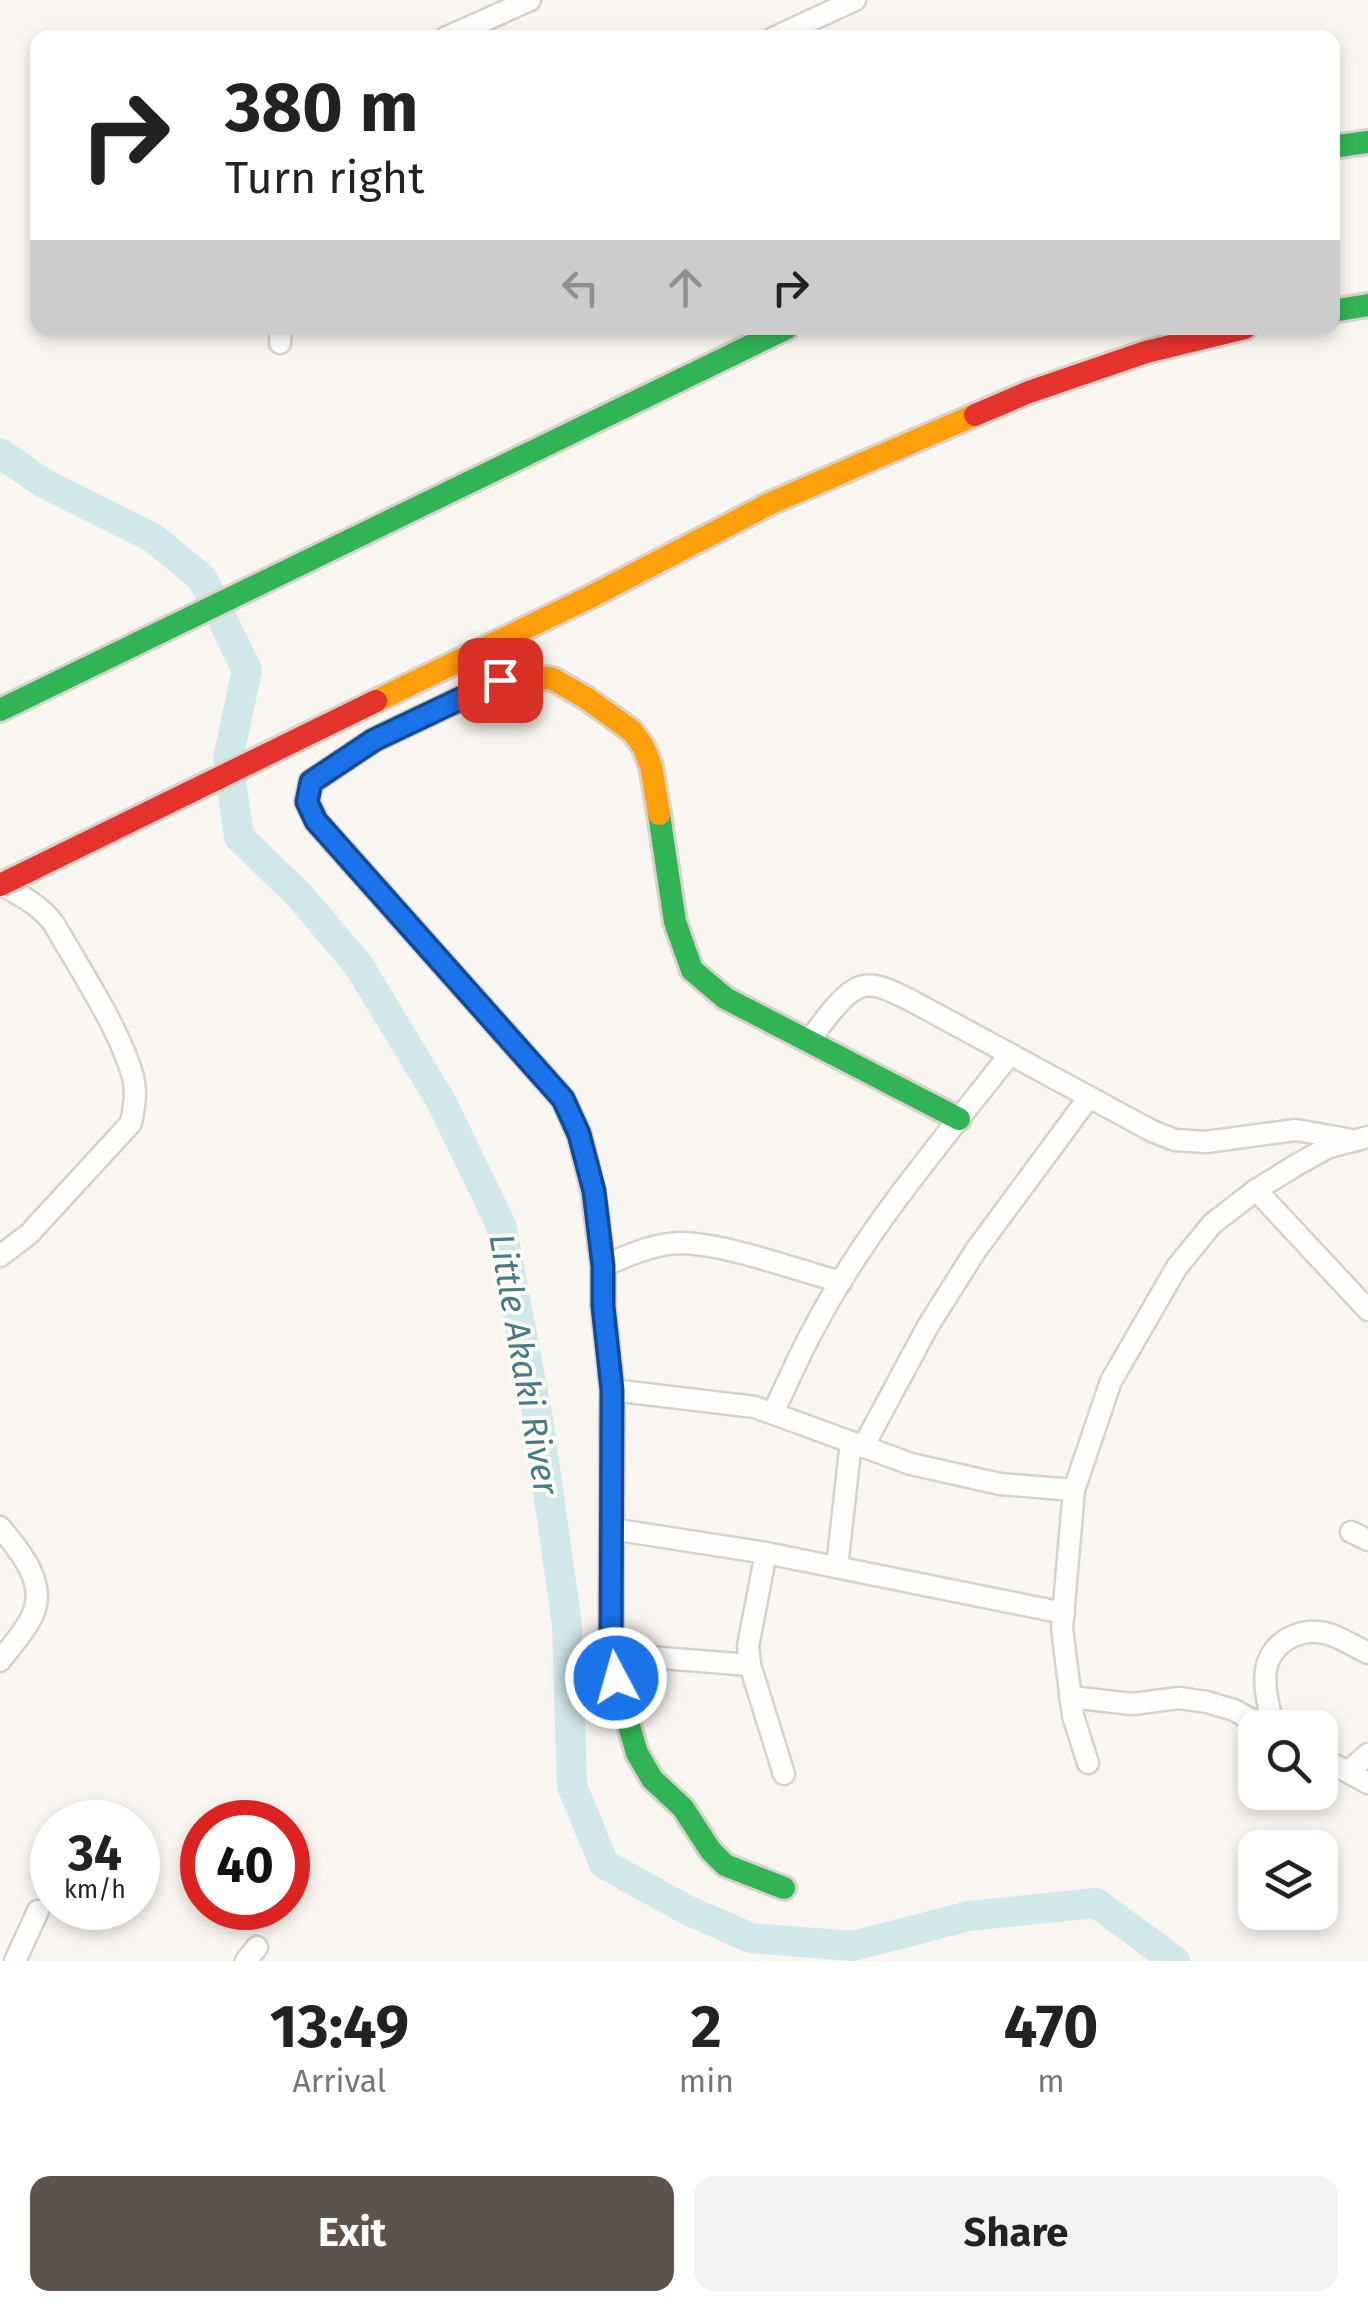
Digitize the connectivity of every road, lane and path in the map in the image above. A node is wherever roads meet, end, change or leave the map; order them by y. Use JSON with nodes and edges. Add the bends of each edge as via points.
{"nodes":[{"id":1,"x":530,"y":0,"type":"edge"},
{"id":2,"x":855,"y":0,"type":"edge"},
{"id":3,"x":463,"y":30,"type":"edge"},
{"id":4,"x":790,"y":30,"type":"edge"},
{"id":5,"x":1368,"y":142,"type":"edge"},
{"id":6,"x":1340,"y":146,"type":"edge"},
{"id":7,"x":1368,"y":306,"type":"edge"},
{"id":8,"x":1340,"y":310,"type":"edge"},
{"id":9,"x":772,"y":335,"type":"edge"},
{"id":10,"x":1216,"y":335,"type":"edge"},
{"id":11,"x":0,"y":710,"type":"edge"},
{"id":12,"x":0,"y":884,"type":"edge"},
{"id":13,"x":808,"y":1042,"type":"junction"},
{"id":14,"x":1010,"y":1054,"type":"junction"},
{"id":15,"x":1089,"y":1097,"type":"junction"},
{"id":16,"x":960,"y":1119,"type":"junction"},
{"id":17,"x":1360,"y":1138,"type":"edge"},
{"id":18,"x":1256,"y":1190,"type":"junction"},
{"id":19,"x":0,"y":1256,"type":"edge"},
{"id":20,"x":603,"y":1266,"type":"junction"},
{"id":21,"x":841,"y":1282,"type":"junction"},
{"id":22,"x":1358,"y":1291,"type":"edge"},
{"id":23,"x":1368,"y":1310,"type":"edge"},
{"id":24,"x":612,"y":1390,"type":"junction"},
{"id":25,"x":773,"y":1413,"type":"junction"},
{"id":26,"x":857,"y":1444,"type":"junction"},
{"id":27,"x":1074,"y":1490,"type":"junction"},
{"id":28,"x":0,"y":1527,"type":"edge"},
{"id":29,"x":612,"y":1530,"type":"junction"},
{"id":30,"x":766,"y":1553,"type":"junction"},
{"id":31,"x":836,"y":1567,"type":"junction"},
{"id":32,"x":1064,"y":1613,"type":"junction"},
{"id":33,"x":1368,"y":1653,"type":"edge"},
{"id":34,"x":611,"y":1654,"type":"junction"},
{"id":35,"x":0,"y":1662,"type":"edge"},
{"id":36,"x":750,"y":1666,"type":"junction"},
{"id":37,"x":1070,"y":1697,"type":"junction"},
{"id":38,"x":1270,"y":1710,"type":"edge"},
{"id":39,"x":1238,"y":1712,"type":"edge"},
{"id":40,"x":1368,"y":1754,"type":"edge"},
{"id":41,"x":1088,"y":1763,"type":"dead end"},
{"id":42,"x":1338,"y":1767,"type":"edge"},
{"id":43,"x":1348,"y":1772,"type":"junction"},
{"id":44,"x":784,"y":1774,"type":"dead end"},
{"id":45,"x":1368,"y":1783,"type":"edge"},
{"id":46,"x":784,"y":1888,"type":"dead end"},
{"id":47,"x":30,"y":1928,"type":"edge"},
{"id":48,"x":15,"y":1961,"type":"edge"}],
"edges":[{"from":1,"to":3,"type":"street"},
{"from":2,"to":4,"type":"street"},
{"from":5,"to":6,"type":"main road"},
{"from":7,"to":8,"type":"main road"},
{"from":9,"to":11,"type":"main road"},
{"from":10,"to":12,"type":"main road","bridge":true,"via":[[1028,392],[771,503]]},
{"from":12,"to":19,"type":"street","via":[[33,902],[54,924],[113,1030],[135,1100],[131,1123]]},
{"from":13,"to":14,"type":"street","via":[[839,1003],[865,985],[910,1000]]},
{"from":13,"to":16,"type":"main road"},
{"from":13,"to":20,"type":"main road","via":[[726,998],[692,970],[675,922],[652,766],[643,746],[632,730],[553,680],[500,680],[374,740],[311,782],[307,802],[316,821],[563,1099],[594,1191]]},
{"from":14,"to":15,"type":"street"},
{"from":14,"to":16,"type":"street"},
{"from":15,"to":17,"type":"street","via":[[1175,1140],[1296,1130]]},
{"from":15,"to":26,"type":"street","via":[[976,1250]]},
{"from":16,"to":21,"type":"street"},
{"from":17,"to":18,"type":"street","via":[[1329,1147]]},
{"from":18,"to":22,"type":"street"},
{"from":18,"to":27,"type":"street","via":[[1212,1224],[1177,1267],[1111,1381]]},
{"from":20,"to":21,"type":"street","via":[[680,1243]]},
{"from":20,"to":24,"type":"main road"},
{"from":21,"to":25,"type":"street"},
{"from":22,"to":23,"type":"street"},
{"from":24,"to":25,"type":"street"},
{"from":24,"to":29,"type":"main road"},
{"from":25,"to":26,"type":"street"},
{"from":26,"to":27,"type":"street","via":[[1000,1484]]},
{"from":26,"to":31,"type":"street"},
{"from":27,"to":32,"type":"street"},
{"from":28,"to":35,"type":"street","via":[[34,1576],[37,1593],[33,1614]]},
{"from":29,"to":30,"type":"street"},
{"from":29,"to":34,"type":"main road"},
{"from":30,"to":31,"type":"street"},
{"from":30,"to":36,"type":"street"},
{"from":31,"to":32,"type":"street"},
{"from":32,"to":37,"type":"street"},
{"from":33,"to":38,"type":"street","via":[[1330,1634],[1295,1635],[1268,1662]]},
{"from":34,"to":36,"type":"street"},
{"from":34,"to":46,"type":"main road","via":[[637,1753],[652,1779],[684,1808],[725,1865]]},
{"from":36,"to":44,"type":"street"},
{"from":37,"to":39,"type":"street","via":[[1132,1704],[1179,1698]]},
{"from":37,"to":41,"type":"street"},
{"from":40,"to":43,"type":"street"},
{"from":42,"to":43,"type":"street"},
{"from":43,"to":45,"type":"street"},
{"from":47,"to":48,"type":"street"}]}
